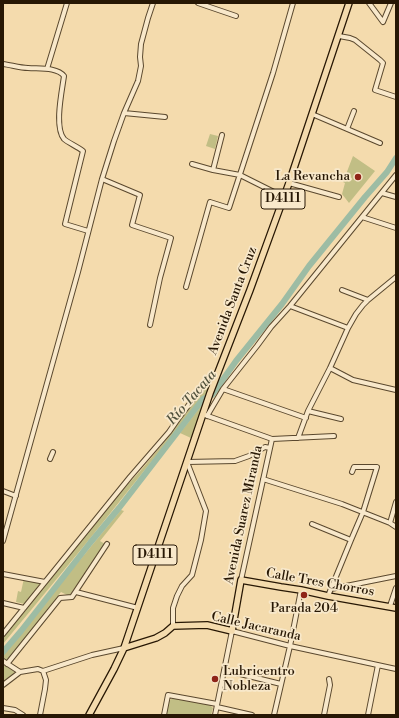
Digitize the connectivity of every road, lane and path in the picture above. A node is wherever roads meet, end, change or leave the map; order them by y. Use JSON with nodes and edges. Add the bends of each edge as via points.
{"nodes":[{"id":1,"x":67,"y":3,"type":"edge"},
{"id":2,"x":153,"y":3,"type":"edge"},
{"id":3,"x":198,"y":3,"type":"edge"},
{"id":4,"x":293,"y":3,"type":"edge"},
{"id":5,"x":349,"y":3,"type":"edge"},
{"id":6,"x":369,"y":3,"type":"edge"},
{"id":7,"x":390,"y":3,"type":"edge"},
{"id":8,"x":236,"y":16,"type":"dead end"},
{"id":9,"x":338,"y":36,"type":"junction"},
{"id":10,"x":3,"y":64,"type":"edge"},
{"id":11,"x":47,"y":69,"type":"junction"},
{"id":12,"x":396,"y":97,"type":"edge"},
{"id":13,"x":354,"y":110,"type":"dead end"},
{"id":14,"x":124,"y":113,"type":"junction"},
{"id":15,"x":312,"y":114,"type":"junction"},
{"id":16,"x":165,"y":117,"type":"dead end"},
{"id":17,"x":347,"y":129,"type":"junction"},
{"id":18,"x":222,"y":136,"type":"dead end"},
{"id":19,"x":380,"y":143,"type":"dead end"},
{"id":20,"x":192,"y":164,"type":"dead end"},
{"id":21,"x":213,"y":170,"type":"junction"},
{"id":22,"x":240,"y":175,"type":"junction"},
{"id":23,"x":396,"y":175,"type":"edge"},
{"id":24,"x":102,"y":179,"type":"junction"},
{"id":25,"x":289,"y":183,"type":"junction"},
{"id":26,"x":382,"y":193,"type":"junction"},
{"id":27,"x":284,"y":197,"type":"junction"},
{"id":28,"x":339,"y":197,"type":"dead end"},
{"id":29,"x":396,"y":197,"type":"edge"},
{"id":30,"x":362,"y":217,"type":"junction"},
{"id":31,"x":396,"y":228,"type":"edge"},
{"id":32,"x":88,"y":231,"type":"junction"},
{"id":33,"x":396,"y":277,"type":"edge"},
{"id":34,"x":186,"y":286,"type":"dead end"},
{"id":35,"x":342,"y":290,"type":"dead end"},
{"id":36,"x":368,"y":300,"type":"junction"},
{"id":37,"x":290,"y":306,"type":"junction"},
{"id":38,"x":150,"y":325,"type":"dead end"},
{"id":39,"x":348,"y":328,"type":"junction"},
{"id":40,"x":330,"y":368,"type":"junction"},
{"id":41,"x":207,"y":381,"type":"dead end"},
{"id":42,"x":223,"y":389,"type":"junction"},
{"id":43,"x":396,"y":390,"type":"edge"},
{"id":44,"x":308,"y":410,"type":"junction"},
{"id":45,"x":205,"y":415,"type":"junction"},
{"id":46,"x":306,"y":418,"type":"junction"},
{"id":47,"x":341,"y":419,"type":"dead end"},
{"id":48,"x":334,"y":436,"type":"dead end"},
{"id":49,"x":298,"y":438,"type":"junction"},
{"id":50,"x":272,"y":439,"type":"junction"},
{"id":51,"x":270,"y":448,"type":"junction"},
{"id":52,"x":53,"y":452,"type":"dead end"},
{"id":53,"x":50,"y":459,"type":"dead end"},
{"id":54,"x":187,"y":462,"type":"junction"},
{"id":55,"x":352,"y":472,"type":"dead end"},
{"id":56,"x":263,"y":479,"type":"junction"},
{"id":57,"x":3,"y":491,"type":"edge"},
{"id":58,"x":16,"y":496,"type":"junction"},
{"id":59,"x":396,"y":502,"type":"edge"},
{"id":60,"x":363,"y":512,"type":"junction"},
{"id":61,"x":390,"y":523,"type":"junction"},
{"id":62,"x":312,"y":524,"type":"dead end"},
{"id":63,"x":396,"y":527,"type":"edge"},
{"id":64,"x":5,"y":529,"type":"edge"},
{"id":65,"x":351,"y":540,"type":"junction"},
{"id":66,"x":3,"y":541,"type":"edge"},
{"id":67,"x":107,"y":544,"type":"dead end"},
{"id":68,"x":3,"y":574,"type":"edge"},
{"id":69,"x":396,"y":576,"type":"edge"},
{"id":70,"x":241,"y":580,"type":"junction"},
{"id":71,"x":45,"y":582,"type":"junction"},
{"id":72,"x":396,"y":588,"type":"edge"},
{"id":73,"x":331,"y":589,"type":"junction"},
{"id":74,"x":301,"y":590,"type":"junction"},
{"id":75,"x":76,"y":592,"type":"junction"},
{"id":76,"x":328,"y":596,"type":"junction"},
{"id":77,"x":3,"y":603,"type":"edge"},
{"id":78,"x":393,"y":607,"type":"edge"},
{"id":79,"x":24,"y":608,"type":"junction"},
{"id":80,"x":138,"y":608,"type":"junction"},
{"id":81,"x":173,"y":626,"type":"junction"},
{"id":82,"x":232,"y":631,"type":"junction"},
{"id":83,"x":3,"y":634,"type":"edge"},
{"id":84,"x":290,"y":646,"type":"junction"},
{"id":85,"x":124,"y":648,"type":"junction"},
{"id":86,"x":3,"y":661,"type":"edge"},
{"id":87,"x":7,"y":664,"type":"junction"},
{"id":88,"x":378,"y":665,"type":"junction"},
{"id":89,"x":396,"y":669,"type":"edge"},
{"id":90,"x":224,"y":670,"type":"junction"},
{"id":91,"x":43,"y":671,"type":"junction"},
{"id":92,"x":20,"y":672,"type":"junction"},
{"id":93,"x":329,"y":679,"type":"dead end"},
{"id":94,"x":281,"y":684,"type":"junction"},
{"id":95,"x":3,"y":685,"type":"edge"},
{"id":96,"x":217,"y":705,"type":"junction"},
{"id":97,"x":3,"y":708,"type":"edge"},
{"id":98,"x":23,"y":715,"type":"edge"},
{"id":99,"x":40,"y":715,"type":"edge"},
{"id":100,"x":89,"y":715,"type":"edge"},
{"id":101,"x":164,"y":715,"type":"edge"},
{"id":102,"x":215,"y":715,"type":"edge"},
{"id":103,"x":252,"y":715,"type":"edge"},
{"id":104,"x":274,"y":715,"type":"edge"},
{"id":105,"x":324,"y":715,"type":"edge"},
{"id":106,"x":368,"y":715,"type":"edge"}],
"edges":[{"from":1,"to":11,"type":"street"},
{"from":2,"to":14,"type":"street","via":[[141,44],[138,81]]},
{"from":3,"to":8,"type":"street"},
{"from":4,"to":22,"type":"street"},
{"from":5,"to":9,"type":"main road","name":"Avenida Santa Cruz","number":"D4111"},
{"from":6,"to":7,"type":"street","via":[[383,22]]},
{"from":9,"to":12,"type":"street","via":[[355,40],[383,63],[375,90]]},
{"from":9,"to":15,"type":"main road","name":"Avenida Santa Cruz","number":"D4111"},
{"from":10,"to":11,"type":"street"},
{"from":11,"to":32,"type":"street","via":[[64,76],[59,127],[64,139],[82,151],[65,224]]},
{"from":13,"to":17,"type":"street"},
{"from":14,"to":16,"type":"street"},
{"from":14,"to":24,"type":"street"},
{"from":15,"to":17,"type":"street"},
{"from":15,"to":25,"type":"main road","name":"Avenida Santa Cruz","number":"D4111"},
{"from":17,"to":19,"type":"street"},
{"from":18,"to":21,"type":"street"},
{"from":20,"to":21,"type":"street"},
{"from":21,"to":22,"type":"street"},
{"from":22,"to":27,"type":"street"},
{"from":22,"to":34,"type":"street","via":[[229,208],[210,202]]},
{"from":23,"to":26,"type":"street"},
{"from":24,"to":32,"type":"street"},
{"from":24,"to":38,"type":"street","via":[[140,195],[132,225],[171,238]]},
{"from":25,"to":27,"type":"main road","name":"Avenida Santa Cruz","number":"D4111"},
{"from":25,"to":28,"type":"street"},
{"from":26,"to":29,"type":"street"},
{"from":26,"to":30,"type":"street"},
{"from":27,"to":45,"type":"main road","name":"Avenida Santa Cruz","number":"D4111","via":[[207,402]]},
{"from":30,"to":31,"type":"street"},
{"from":30,"to":37,"type":"street"},
{"from":32,"to":58,"type":"street"},
{"from":33,"to":36,"type":"street"},
{"from":35,"to":36,"type":"street"},
{"from":36,"to":39,"type":"street"},
{"from":37,"to":39,"type":"street"},
{"from":37,"to":42,"type":"street"},
{"from":39,"to":40,"type":"street"},
{"from":40,"to":43,"type":"street","via":[[353,380]]},
{"from":40,"to":44,"type":"street"},
{"from":41,"to":71,"type":"street","via":[[169,432]]},
{"from":42,"to":45,"type":"street"},
{"from":42,"to":46,"type":"street"},
{"from":44,"to":46,"type":"street"},
{"from":44,"to":47,"type":"street"},
{"from":45,"to":50,"type":"street"},
{"from":45,"to":54,"type":"main road","name":"Avenida Santa Cruz","number":"D4111"},
{"from":46,"to":49,"type":"street"},
{"from":48,"to":49,"type":"street","name":"Avenida Suarez Miranda"},
{"from":49,"to":50,"type":"street","name":"Avenida Suarez Miranda"},
{"from":50,"to":51,"type":"street","name":"Avenida Suarez Miranda"},
{"from":51,"to":54,"type":"street","via":[[264,447],[235,461]]},
{"from":51,"to":56,"type":"street","name":"Avenida Suarez Miranda"},
{"from":52,"to":53,"type":"street"},
{"from":54,"to":80,"type":"main road","name":"Avenida Santa Cruz","number":"D4111"},
{"from":54,"to":81,"type":"street","via":[[206,511],[192,575],[182,586],[173,608]]},
{"from":55,"to":60,"type":"street","via":[[354,467],[377,467]]},
{"from":56,"to":60,"type":"street"},
{"from":56,"to":70,"type":"street","name":"Avenida Suarez Miranda"},
{"from":57,"to":58,"type":"street"},
{"from":58,"to":64,"type":"street"},
{"from":59,"to":61,"type":"street"},
{"from":60,"to":61,"type":"street"},
{"from":60,"to":65,"type":"street"},
{"from":61,"to":63,"type":"street"},
{"from":62,"to":65,"type":"street"},
{"from":64,"to":66,"type":"street"},
{"from":65,"to":73,"type":"street"},
{"from":67,"to":75,"type":"street"},
{"from":68,"to":71,"type":"street"},
{"from":69,"to":73,"type":"street"},
{"from":70,"to":74,"type":"main road","name":"Calle Tres Chorros"},
{"from":70,"to":82,"type":"main road","name":"Avenida Suarez Miranda"},
{"from":71,"to":79,"type":"street"},
{"from":72,"to":78,"type":"street"},
{"from":73,"to":76,"type":"street"},
{"from":74,"to":76,"type":"main road","name":"Calle Tres Chorros"},
{"from":74,"to":84,"type":"street"},
{"from":75,"to":80,"type":"street"},
{"from":75,"to":87,"type":"street","via":[[72,596],[60,598]]},
{"from":76,"to":78,"type":"main road","name":"Calle Tres Chorros"},
{"from":77,"to":79,"type":"street"},
{"from":79,"to":83,"type":"street"},
{"from":80,"to":85,"type":"main road","name":"Avenida Santa Cruz","number":"D4111"},
{"from":81,"to":82,"type":"main road","name":"Calle Jacaranda","via":[[207,625]]},
{"from":81,"to":85,"type":"main road","via":[[156,638]]},
{"from":82,"to":84,"type":"street","name":"Calle Jacaranda"},
{"from":82,"to":90,"type":"street","name":"Avenida Suarez Miranda"},
{"from":84,"to":88,"type":"street","name":"Calle Jacaranda"},
{"from":84,"to":94,"type":"street"},
{"from":85,"to":91,"type":"street","via":[[92,655]]},
{"from":85,"to":100,"type":"main road","name":"Avenida Santa Cruz","number":"D4111"},
{"from":86,"to":87,"type":"street"},
{"from":87,"to":92,"type":"street"},
{"from":88,"to":89,"type":"street","name":"Calle Jacaranda"},
{"from":88,"to":106,"type":"street"},
{"from":90,"to":94,"type":"street"},
{"from":90,"to":96,"type":"street","name":"Avenida Suarez Miranda"},
{"from":91,"to":92,"type":"street"},
{"from":91,"to":99,"type":"street","via":[[46,680]]},
{"from":92,"to":95,"type":"street"},
{"from":93,"to":105,"type":"street"},
{"from":94,"to":104,"type":"street"},
{"from":96,"to":101,"type":"street","via":[[168,695]]},
{"from":96,"to":102,"type":"street","name":"Avenida Suarez Miranda"},
{"from":96,"to":103,"type":"street"},
{"from":97,"to":98,"type":"street","via":[[15,710]]}]}
